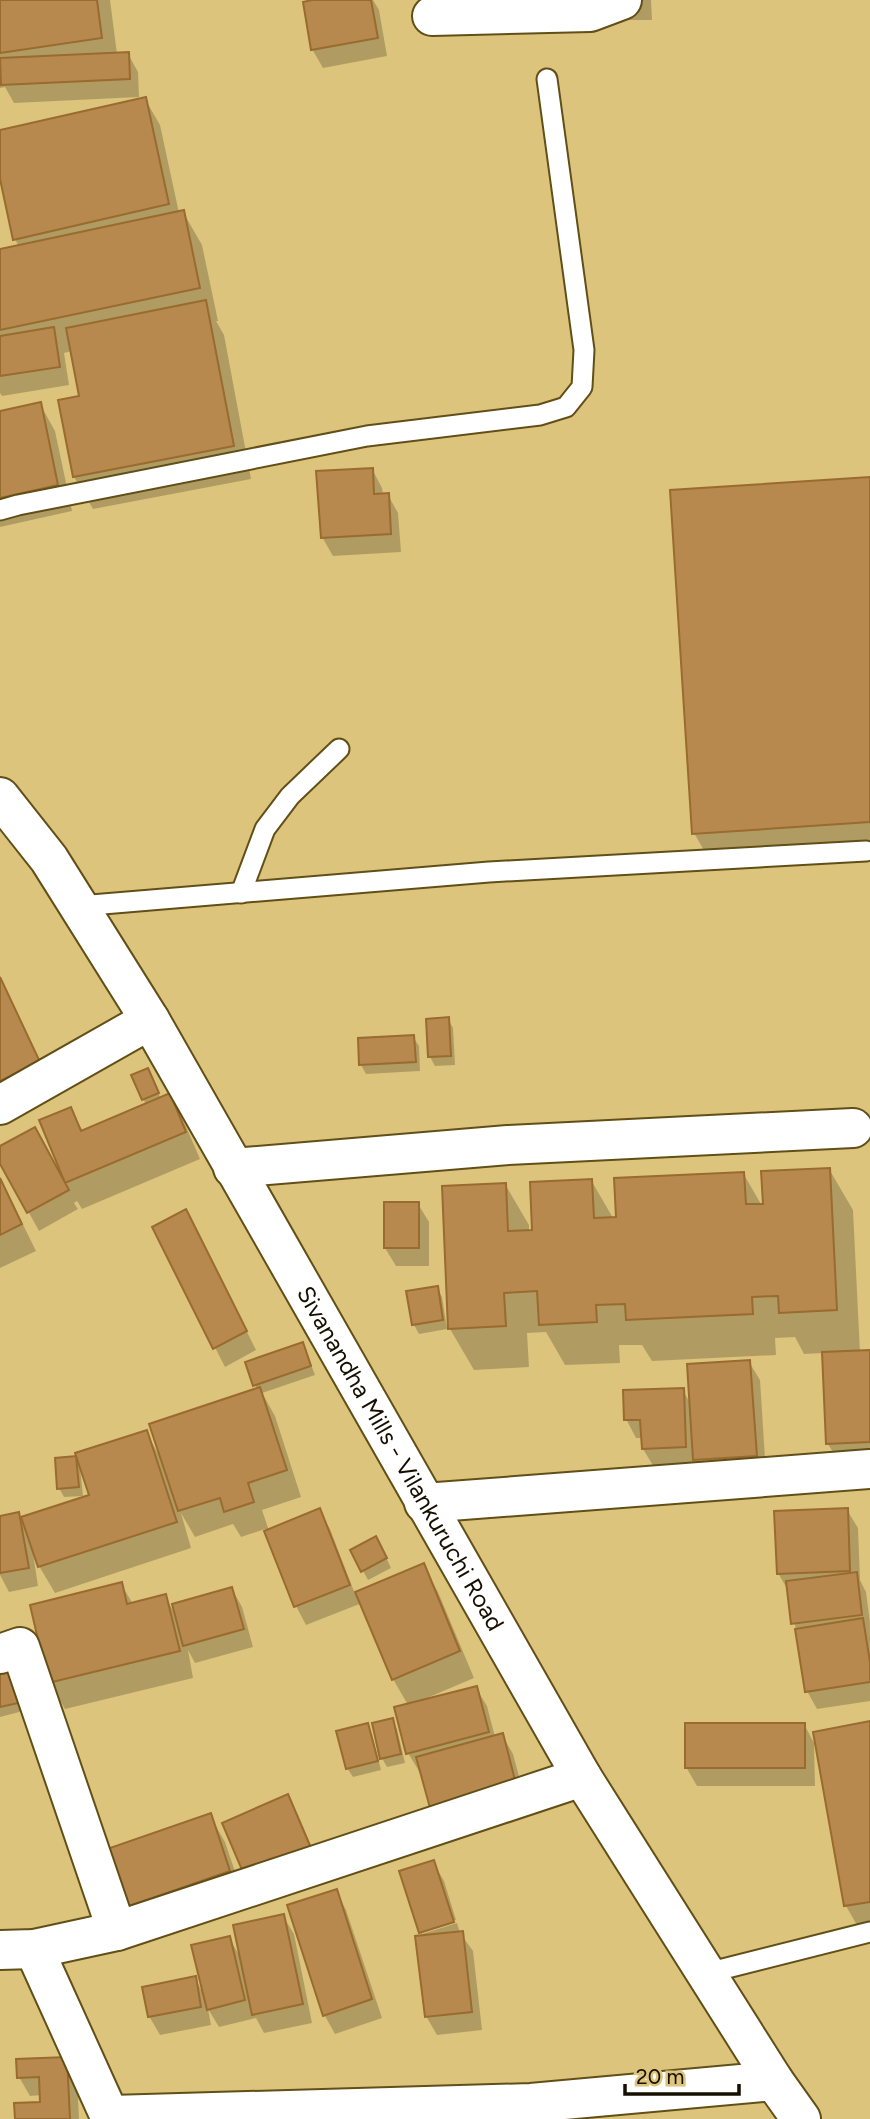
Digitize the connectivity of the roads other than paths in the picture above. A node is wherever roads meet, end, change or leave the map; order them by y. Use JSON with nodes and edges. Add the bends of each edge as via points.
{"nodes":[{"id":1,"x":622,"y":0,"type":"edge"},
{"id":2,"x":432,"y":16,"type":"dead end"},
{"id":3,"x":547,"y":79,"type":"dead end"},
{"id":4,"x":0,"y":510,"type":"edge"},
{"id":5,"x":339,"y":749,"type":"dead end"},
{"id":6,"x":0,"y":797,"type":"edge"},
{"id":7,"x":866,"y":851,"type":"dead end"},
{"id":8,"x":241,"y":893,"type":"junction"},
{"id":9,"x":79,"y":906,"type":"junction"},
{"id":10,"x":150,"y":1020,"type":"junction"},
{"id":11,"x":0,"y":1105,"type":"edge"},
{"id":12,"x":853,"y":1128,"type":"dead end"},
{"id":13,"x":233,"y":1168,"type":"junction"},
{"id":14,"x":870,"y":1469,"type":"edge"},
{"id":15,"x":424,"y":1503,"type":"junction"},
{"id":16,"x":0,"y":1654,"type":"edge"},
{"id":17,"x":582,"y":1777,"type":"junction"},
{"id":18,"x":117,"y":1931,"type":"junction"},
{"id":19,"x":870,"y":1932,"type":"edge"},
{"id":20,"x":17,"y":1950,"type":"edge"},
{"id":21,"x":707,"y":1973,"type":"junction"},
{"id":22,"x":774,"y":2081,"type":"junction"},
{"id":23,"x":532,"y":2111,"type":"edge"},
{"id":24,"x":111,"y":2117,"type":"edge"},
{"id":25,"x":801,"y":2119,"type":"edge"}],
"edges":[{"from":1,"to":2,"type":"street","via":[[590,12]]},
{"from":3,"to":4,"type":"lane","via":[[584,350],[582,387],[566,407],[540,415],[367,436]]},
{"from":5,"to":8,"type":"lane","via":[[290,796],[265,829]]},
{"from":6,"to":9,"type":"street","name":"Sivanandha Mills - Vilankuruchi Road"},
{"from":7,"to":8,"type":"lane","via":[[489,872]]},
{"from":8,"to":9,"type":"lane"},
{"from":9,"to":10,"type":"street","name":"Sivanandha Mills - Vilankuruchi Road"},
{"from":10,"to":11,"type":"street"},
{"from":10,"to":13,"type":"street","name":"Sivanandha Mills - Vilankuruchi Road"},
{"from":12,"to":13,"type":"street","via":[[508,1145]]},
{"from":13,"to":15,"type":"street","name":"Sivanandha Mills - Vilankuruchi Road"},
{"from":14,"to":15,"type":"street"},
{"from":15,"to":17,"type":"street","name":"Sivanandha Mills - Vilankuruchi Road"},
{"from":16,"to":18,"type":"street","via":[[20,1647]]},
{"from":17,"to":18,"type":"street"},
{"from":17,"to":21,"type":"street","name":"Sivanandha Mills - Vilankuruchi Road"},
{"from":18,"to":20,"type":"street"},
{"from":19,"to":21,"type":"lane"},
{"from":20,"to":24,"type":"street"},
{"from":21,"to":22,"type":"street","name":"Sivanandha Mills - Vilankuruchi Road"},
{"from":22,"to":23,"type":"street"},
{"from":22,"to":25,"type":"street","name":"Sivanandha Mills - Vilankuruchi Road"},
{"from":23,"to":24,"type":"street"}]}
